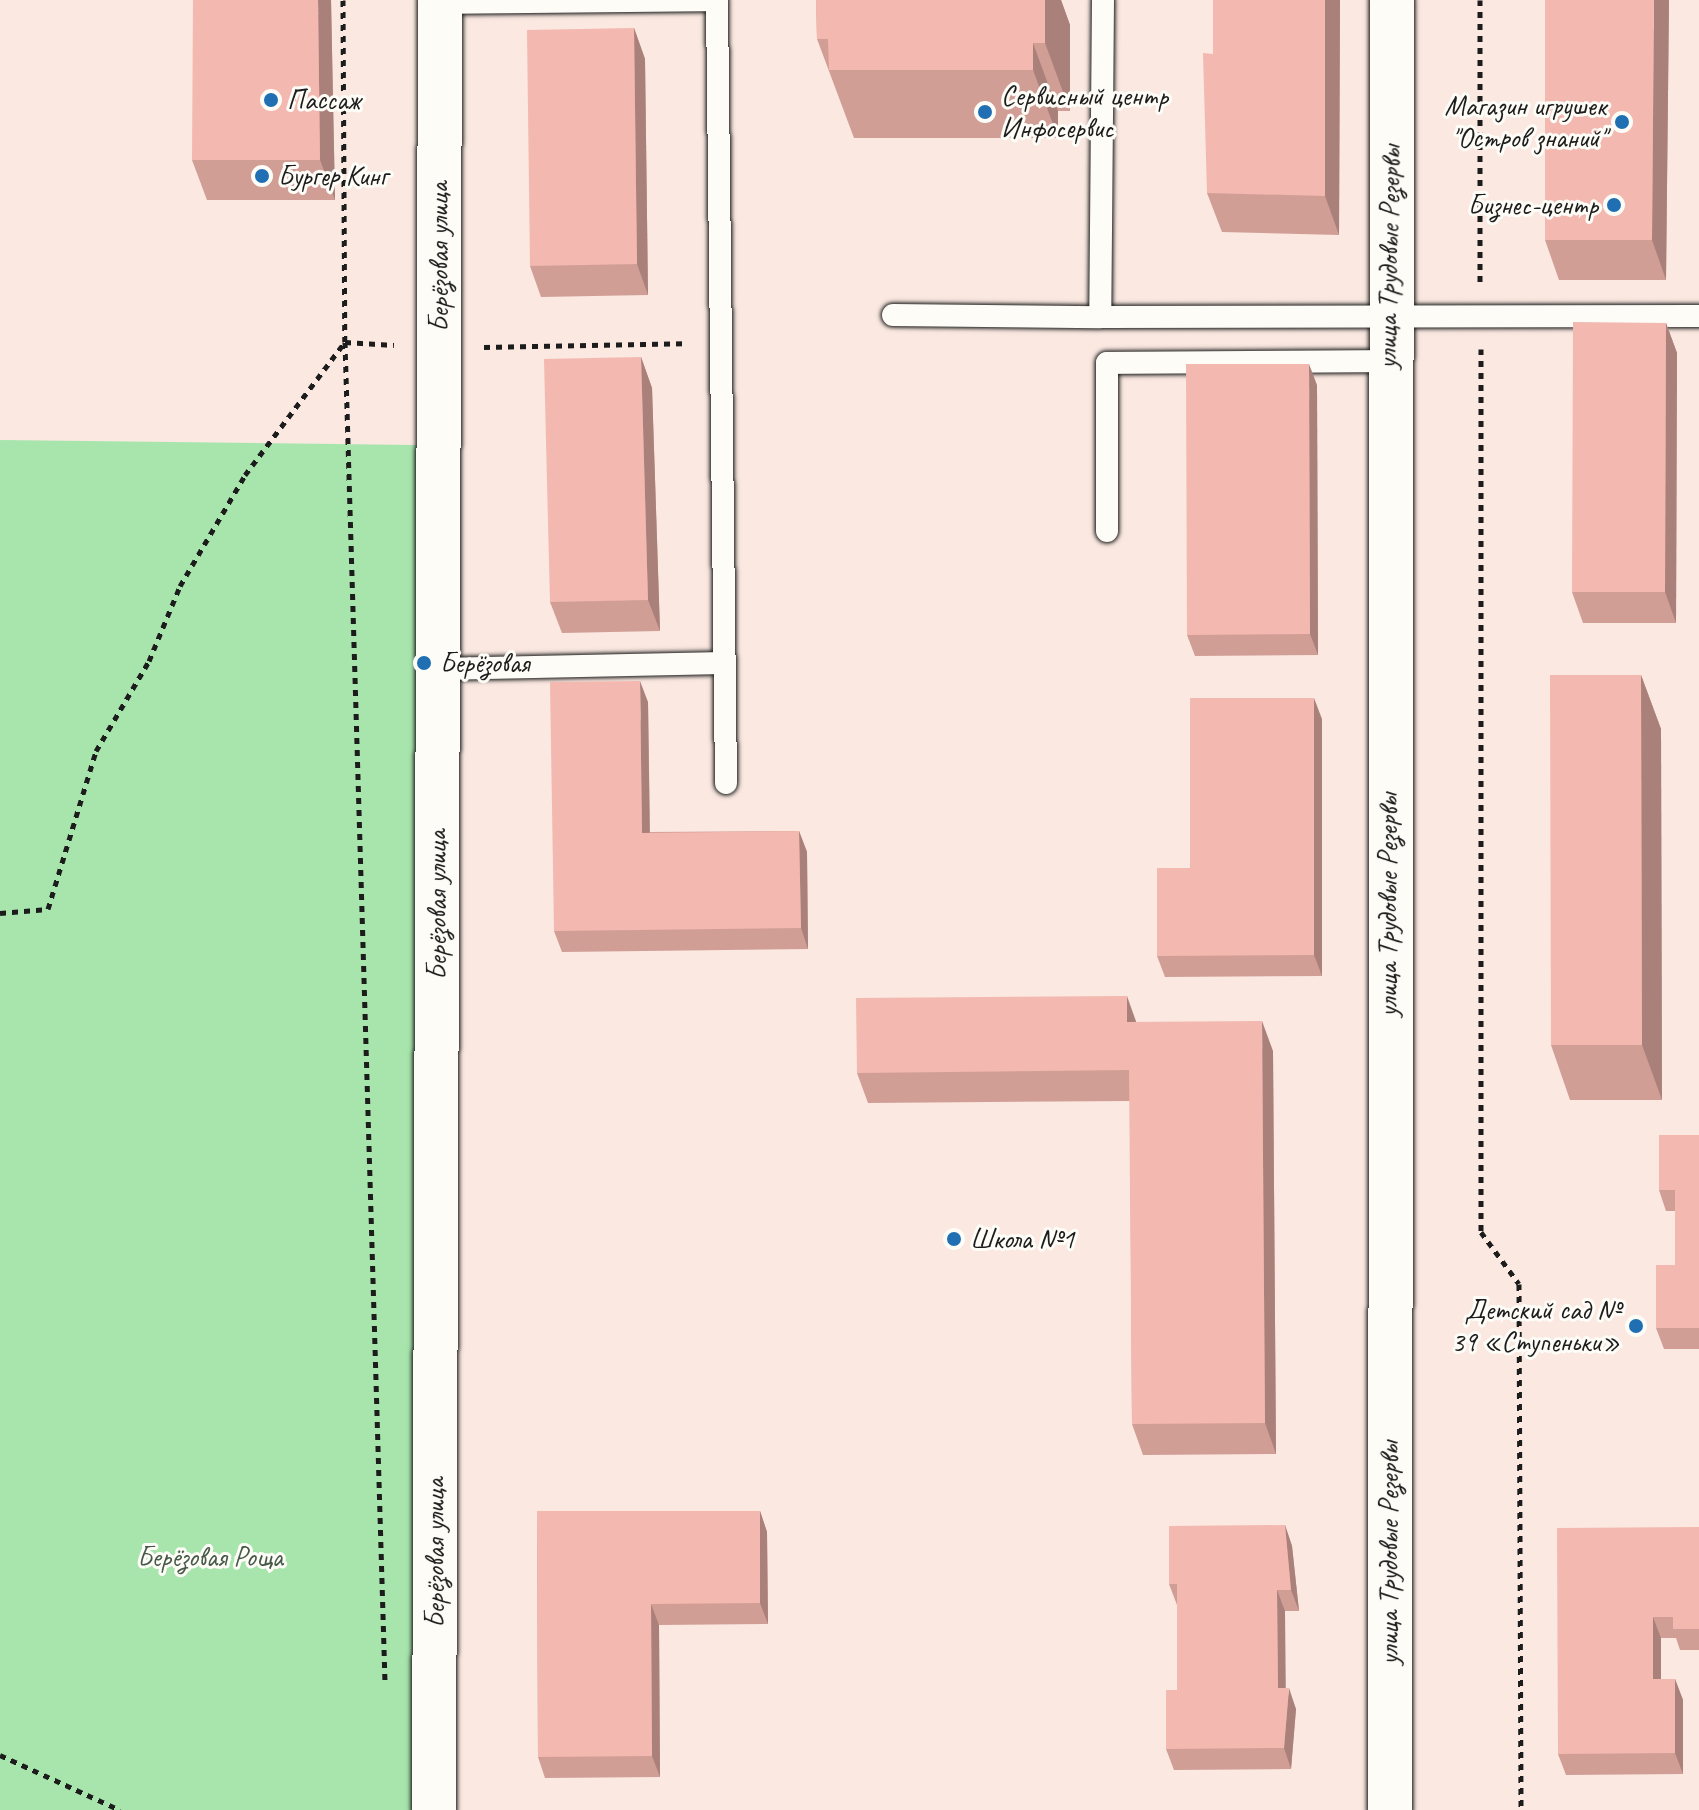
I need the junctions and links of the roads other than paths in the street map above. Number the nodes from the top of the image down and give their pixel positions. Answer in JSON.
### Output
{"nodes":[{"id":1,"x":1103,"y":0,"type":"edge"},
{"id":2,"x":1392,"y":0,"type":"edge"},
{"id":3,"x":717,"y":1,"type":"edge"},
{"id":4,"x":440,"y":2,"type":"edge"},
{"id":5,"x":893,"y":315,"type":"dead end"},
{"id":6,"x":1388,"y":315,"type":"junction"},
{"id":7,"x":1699,"y":316,"type":"edge"},
{"id":8,"x":1100,"y":317,"type":"junction"},
{"id":9,"x":1388,"y":361,"type":"junction"},
{"id":10,"x":1107,"y":531,"type":"dead end"},
{"id":11,"x":725,"y":663,"type":"junction"},
{"id":12,"x":438,"y":669,"type":"junction"},
{"id":13,"x":726,"y":783,"type":"dead end"},
{"id":14,"x":434,"y":1810,"type":"edge"},
{"id":15,"x":1390,"y":1810,"type":"edge"}],
"edges":[{"from":1,"to":8,"type":"lane"},
{"from":2,"to":6,"type":"street","name":"улица Трудовые Резервы"},
{"from":3,"to":4,"type":"lane"},
{"from":3,"to":11,"type":"lane"},
{"from":4,"to":12,"type":"street","name":"Берёзовая улица"},
{"from":5,"to":8,"type":"lane"},
{"from":6,"to":7,"type":"lane"},
{"from":6,"to":8,"type":"lane"},
{"from":6,"to":9,"type":"street","name":"улица Трудовые Резервы"},
{"from":9,"to":10,"type":"lane"},
{"from":9,"to":15,"type":"street","name":"улица Трудовые Резервы"},
{"from":11,"to":12,"type":"lane"},
{"from":11,"to":13,"type":"lane"},
{"from":12,"to":14,"type":"street","name":"Берёзовая улица"}]}
